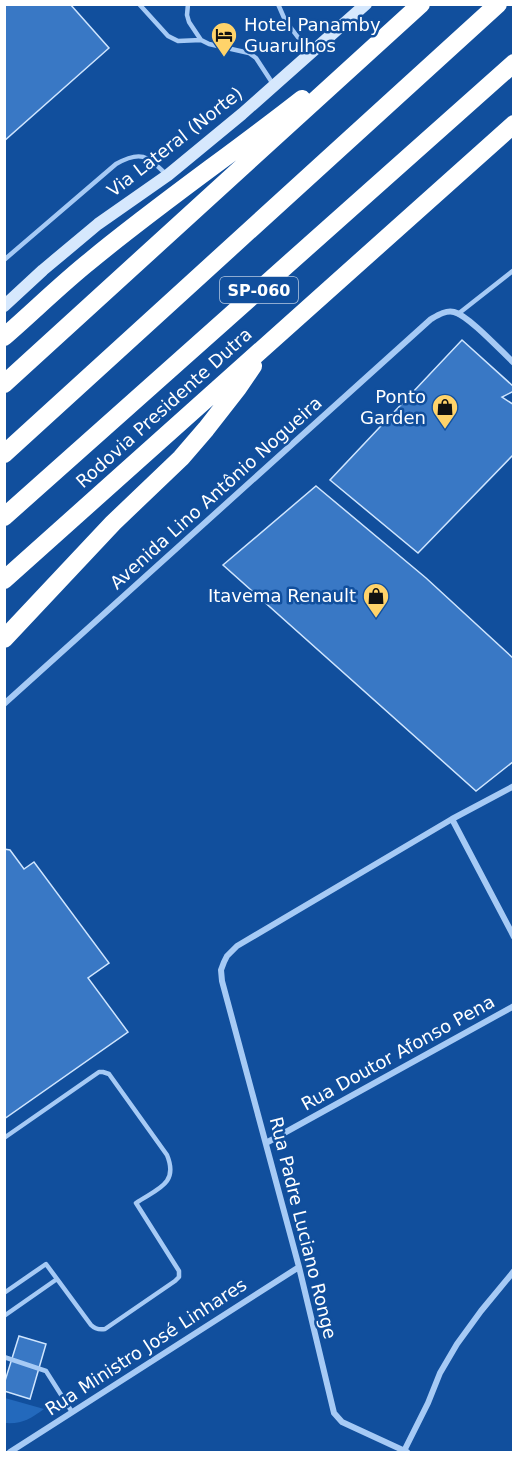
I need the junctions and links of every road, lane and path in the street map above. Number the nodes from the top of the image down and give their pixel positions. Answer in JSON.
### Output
{"nodes":[{"id":1,"x":139,"y":4,"type":"edge"},
{"id":2,"x":188,"y":4,"type":"edge"},
{"id":3,"x":278,"y":4,"type":"edge"},
{"id":4,"x":366,"y":4,"type":"edge"},
{"id":5,"x":421,"y":4,"type":"edge"},
{"id":6,"x":498,"y":4,"type":"edge"},
{"id":7,"x":201,"y":40,"type":"junction"},
{"id":8,"x":311,"y":54,"type":"junction"},
{"id":9,"x":513,"y":63,"type":"edge"},
{"id":10,"x":275,"y":86,"type":"junction"},
{"id":11,"x":513,"y":124,"type":"edge"},
{"id":12,"x":168,"y":175,"type":"junction"},
{"id":13,"x":4,"y":260,"type":"edge"},
{"id":14,"x":513,"y":270,"type":"edge"},
{"id":15,"x":508,"y":275,"type":"junction"},
{"id":16,"x":513,"y":282,"type":"edge"},
{"id":17,"x":4,"y":306,"type":"edge"},
{"id":18,"x":455,"y":313,"type":"junction"},
{"id":19,"x":4,"y":337,"type":"edge"},
{"id":20,"x":268,"y":342,"type":"junction"},
{"id":21,"x":513,"y":363,"type":"edge"},
{"id":22,"x":4,"y":384,"type":"edge"},
{"id":23,"x":4,"y":454,"type":"edge"},
{"id":24,"x":4,"y":517,"type":"edge"},
{"id":25,"x":4,"y":580,"type":"edge"},
{"id":26,"x":4,"y":639,"type":"edge"},
{"id":27,"x":4,"y":704,"type":"edge"},
{"id":28,"x":513,"y":786,"type":"edge"},
{"id":29,"x":452,"y":819,"type":"junction"},
{"id":30,"x":513,"y":937,"type":"edge"},
{"id":31,"x":513,"y":1006,"type":"edge"},
{"id":32,"x":4,"y":1138,"type":"edge"},
{"id":33,"x":266,"y":1143,"type":"junction"},
{"id":34,"x":299,"y":1267,"type":"junction"},
{"id":35,"x":513,"y":1271,"type":"edge"},
{"id":36,"x":57,"y":1279,"type":"junction"},
{"id":37,"x":4,"y":1293,"type":"edge"},
{"id":38,"x":4,"y":1316,"type":"edge"},
{"id":39,"x":4,"y":1357,"type":"edge"},
{"id":40,"x":72,"y":1412,"type":"junction"},
{"id":41,"x":10,"y":1452,"type":"edge"},
{"id":42,"x":405,"y":1452,"type":"edge"}],
"edges":[{"from":1,"to":7,"type":"lane"},
{"from":2,"to":7,"type":"lane"},
{"from":3,"to":8,"type":"lane"},
{"from":4,"to":8,"type":"main road","name":"Via Lateral (Norte)"},
{"from":5,"to":19,"type":"highway"},
{"from":5,"to":22,"type":"highway"},
{"from":6,"to":23,"type":"highway","number":"SP-060"},
{"from":7,"to":10,"type":"lane"},
{"from":8,"to":10,"type":"main road","name":"Via Lateral (Norte)"},
{"from":9,"to":24,"type":"highway","name":"Rodovia Presidente Dutra","number":"SP-060"},
{"from":10,"to":12,"type":"main road","name":"Via Lateral (Norte)"},
{"from":11,"to":20,"type":"highway","name":"Rodovia Presidente Dutra","number":"SP-060"},
{"from":12,"to":13,"type":"lane"},
{"from":12,"to":17,"type":"main road","name":"Via Lateral (Norte)"},
{"from":14,"to":15,"type":"lane"},
{"from":15,"to":16,"type":"lane"},
{"from":15,"to":18,"type":"lane"},
{"from":18,"to":21,"type":"street"},
{"from":18,"to":27,"type":"street","name":"Avenida Lino Antônio Nogueira"},
{"from":20,"to":25,"type":"highway","name":"Rodovia Presidente Dutra","number":"SP-060"},
{"from":20,"to":26,"type":"highway"},
{"from":28,"to":29,"type":"street"},
{"from":29,"to":30,"type":"street"},
{"from":29,"to":33,"type":"street","name":"Rua Padre Luciano Ronge"},
{"from":31,"to":33,"type":"street","name":"Rua Doutor Afonso Pena"},
{"from":32,"to":36,"type":"lane"},
{"from":33,"to":34,"type":"street","name":"Rua Padre Luciano Ronge"},
{"from":34,"to":40,"type":"street","name":"Rua Ministro José Linhares"},
{"from":34,"to":42,"type":"street","name":"Rua Padre Luciano Ronge"},
{"from":35,"to":42,"type":"street"},
{"from":36,"to":37,"type":"lane"},
{"from":36,"to":38,"type":"lane"},
{"from":39,"to":40,"type":"lane"},
{"from":40,"to":41,"type":"street","name":"Rua Ministro José Linhares"}]}
